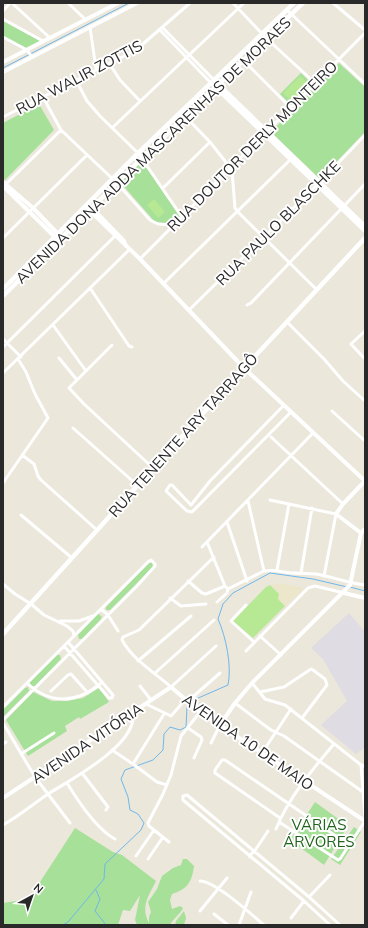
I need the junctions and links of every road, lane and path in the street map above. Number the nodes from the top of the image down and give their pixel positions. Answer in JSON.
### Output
{"nodes":[{"id":1,"x":11,"y":3,"type":"edge"},
{"id":2,"x":68,"y":3,"type":"edge"},
{"id":3,"x":118,"y":3,"type":"edge"},
{"id":4,"x":190,"y":3,"type":"edge"},
{"id":5,"x":233,"y":3,"type":"edge"},
{"id":6,"x":244,"y":3,"type":"edge"},
{"id":7,"x":294,"y":3,"type":"edge"},
{"id":8,"x":303,"y":3,"type":"edge"},
{"id":9,"x":333,"y":3,"type":"edge"},
{"id":10,"x":133,"y":4,"type":"edge"},
{"id":11,"x":238,"y":9,"type":"junction"},
{"id":12,"x":287,"y":10,"type":"junction"},
{"id":13,"x":3,"y":11,"type":"edge"},
{"id":14,"x":291,"y":14,"type":"junction"},
{"id":15,"x":3,"y":19,"type":"edge"},
{"id":16,"x":86,"y":20,"type":"junction"},
{"id":17,"x":90,"y":27,"type":"junction"},
{"id":18,"x":161,"y":29,"type":"junction"},
{"id":19,"x":365,"y":30,"type":"edge"},
{"id":20,"x":365,"y":33,"type":"edge"},
{"id":21,"x":262,"y":34,"type":"junction"},
{"id":22,"x":3,"y":37,"type":"edge"},
{"id":23,"x":50,"y":38,"type":"junction"},
{"id":24,"x":266,"y":38,"type":"junction"},
{"id":25,"x":43,"y":41,"type":"junction"},
{"id":26,"x":29,"y":53,"type":"junction"},
{"id":27,"x":239,"y":56,"type":"junction"},
{"id":28,"x":187,"y":57,"type":"junction"},
{"id":29,"x":243,"y":60,"type":"junction"},
{"id":30,"x":339,"y":60,"type":"junction"},
{"id":31,"x":3,"y":62,"type":"edge"},
{"id":32,"x":109,"y":63,"type":"junction"},
{"id":33,"x":96,"y":69,"type":"junction"},
{"id":34,"x":3,"y":72,"type":"edge"},
{"id":35,"x":76,"y":80,"type":"junction"},
{"id":36,"x":213,"y":81,"type":"junction"},
{"id":37,"x":315,"y":84,"type":"junction"},
{"id":38,"x":365,"y":84,"type":"edge"},
{"id":39,"x":217,"y":86,"type":"junction"},
{"id":40,"x":43,"y":97,"type":"junction"},
{"id":41,"x":140,"y":101,"type":"junction"},
{"id":42,"x":291,"y":108,"type":"junction"},
{"id":43,"x":181,"y":112,"type":"junction"},
{"id":44,"x":185,"y":116,"type":"junction"},
{"id":45,"x":3,"y":117,"type":"edge"},
{"id":46,"x":112,"y":128,"type":"junction"},
{"id":47,"x":61,"y":130,"type":"junction"},
{"id":48,"x":266,"y":133,"type":"junction"},
{"id":49,"x":365,"y":135,"type":"edge"},
{"id":50,"x":210,"y":142,"type":"junction"},
{"id":51,"x":138,"y":153,"type":"junction"},
{"id":52,"x":87,"y":155,"type":"junction"},
{"id":53,"x":142,"y":158,"type":"junction"},
{"id":54,"x":292,"y":159,"type":"junction"},
{"id":55,"x":231,"y":168,"type":"junction"},
{"id":56,"x":113,"y":179,"type":"junction"},
{"id":57,"x":117,"y":183,"type":"junction"},
{"id":58,"x":318,"y":184,"type":"junction"},
{"id":59,"x":365,"y":184,"type":"edge"},
{"id":60,"x":4,"y":185,"type":"edge"},
{"id":61,"x":163,"y":188,"type":"junction"},
{"id":62,"x":86,"y":205,"type":"junction"},
{"id":63,"x":343,"y":207,"type":"junction"},
{"id":64,"x":90,"y":209,"type":"junction"},
{"id":65,"x":32,"y":210,"type":"junction"},
{"id":66,"x":238,"y":212,"type":"junction"},
{"id":67,"x":182,"y":217,"type":"junction"},
{"id":68,"x":174,"y":225,"type":"junction"},
{"id":69,"x":365,"y":226,"type":"edge"},
{"id":70,"x":365,"y":231,"type":"edge"},
{"id":71,"x":56,"y":235,"type":"junction"},
{"id":72,"x":116,"y":235,"type":"junction"},
{"id":73,"x":264,"y":237,"type":"junction"},
{"id":74,"x":3,"y":238,"type":"edge"},
{"id":75,"x":365,"y":238,"type":"edge"},
{"id":76,"x":60,"y":239,"type":"junction"},
{"id":77,"x":128,"y":248,"type":"junction"},
{"id":78,"x":140,"y":259,"type":"junction"},
{"id":79,"x":290,"y":262,"type":"junction"},
{"id":80,"x":163,"y":284,"type":"junction"},
{"id":81,"x":3,"y":288,"type":"edge"},
{"id":82,"x":90,"y":288,"type":"junction"},
{"id":83,"x":317,"y":290,"type":"junction"},
{"id":84,"x":3,"y":296,"type":"edge"},
{"id":85,"x":247,"y":304,"type":"dead end"},
{"id":86,"x":189,"y":310,"type":"junction"},
{"id":87,"x":287,"y":322,"type":"junction"},
{"id":88,"x":53,"y":325,"type":"junction"},
{"id":89,"x":365,"y":331,"type":"edge"},
{"id":90,"x":3,"y":339,"type":"edge"},
{"id":91,"x":7,"y":343,"type":"junction"},
{"id":92,"x":112,"y":345,"type":"dead end"},
{"id":93,"x":3,"y":347,"type":"edge"},
{"id":94,"x":132,"y":347,"type":"dead end"},
{"id":95,"x":19,"y":358,"type":"junction"},
{"id":96,"x":59,"y":358,"type":"dead end"},
{"id":97,"x":364,"y":358,"type":"edge"},
{"id":98,"x":244,"y":368,"type":"junction"},
{"id":99,"x":86,"y":371,"type":"junction"},
{"id":100,"x":3,"y":373,"type":"edge"},
{"id":101,"x":77,"y":380,"type":"junction"},
{"id":102,"x":365,"y":402,"type":"edge"},
{"id":103,"x":284,"y":405,"type":"junction"},
{"id":104,"x":332,"y":411,"type":"dead end"},
{"id":105,"x":291,"y":412,"type":"junction"},
{"id":106,"x":73,"y":428,"type":"dead end"},
{"id":107,"x":313,"y":433,"type":"junction"},
{"id":108,"x":271,"y":437,"type":"dead end"},
{"id":109,"x":365,"y":441,"type":"edge"},
{"id":110,"x":22,"y":455,"type":"junction"},
{"id":111,"x":292,"y":456,"type":"junction"},
{"id":112,"x":153,"y":468,"type":"junction"},
{"id":113,"x":365,"y":481,"type":"edge"},
{"id":114,"x":3,"y":483,"type":"edge"},
{"id":115,"x":137,"y":485,"type":"junction"},
{"id":116,"x":270,"y":500,"type":"dead end"},
{"id":117,"x":248,"y":501,"type":"junction"},
{"id":118,"x":288,"y":504,"type":"junction"},
{"id":119,"x":343,"y":504,"type":"junction"},
{"id":120,"x":312,"y":508,"type":"junction"},
{"id":121,"x":336,"y":514,"type":"junction"},
{"id":122,"x":21,"y":515,"type":"dead end"},
{"id":123,"x":227,"y":522,"type":"junction"},
{"id":124,"x":365,"y":528,"type":"edge"},
{"id":125,"x":97,"y":530,"type":"junction"},
{"id":126,"x":361,"y":533,"type":"junction"},
{"id":127,"x":365,"y":537,"type":"edge"},
{"id":128,"x":207,"y":542,"type":"junction"},
{"id":129,"x":202,"y":547,"type":"dead end"},
{"id":130,"x":214,"y":557,"type":"junction"},
{"id":131,"x":72,"y":558,"type":"junction"},
{"id":132,"x":277,"y":570,"type":"junction"},
{"id":133,"x":264,"y":571,"type":"junction"},
{"id":134,"x":301,"y":573,"type":"junction"},
{"id":135,"x":324,"y":576,"type":"junction"},
{"id":136,"x":188,"y":580,"type":"junction"},
{"id":137,"x":247,"y":581,"type":"junction"},
{"id":138,"x":3,"y":584,"type":"edge"},
{"id":139,"x":365,"y":584,"type":"edge"},
{"id":140,"x":225,"y":586,"type":"junction"},
{"id":141,"x":350,"y":586,"type":"junction"},
{"id":142,"x":228,"y":589,"type":"junction"},
{"id":143,"x":344,"y":593,"type":"junction"},
{"id":144,"x":170,"y":598,"type":"junction"},
{"id":145,"x":365,"y":598,"type":"edge"},
{"id":146,"x":217,"y":602,"type":"dead end"},
{"id":147,"x":31,"y":604,"type":"junction"},
{"id":148,"x":206,"y":604,"type":"dead end"},
{"id":149,"x":246,"y":605,"type":"dead end"},
{"id":150,"x":102,"y":609,"type":"junction"},
{"id":151,"x":97,"y":613,"type":"junction"},
{"id":152,"x":108,"y":615,"type":"junction"},
{"id":153,"x":191,"y":616,"type":"dead end"},
{"id":154,"x":58,"y":620,"type":"junction"},
{"id":155,"x":214,"y":620,"type":"dead end"},
{"id":156,"x":118,"y":631,"type":"dead end"},
{"id":157,"x":3,"y":634,"type":"edge"},
{"id":158,"x":74,"y":636,"type":"junction"},
{"id":159,"x":260,"y":636,"type":"junction"},
{"id":160,"x":68,"y":642,"type":"junction"},
{"id":161,"x":254,"y":642,"type":"junction"},
{"id":162,"x":64,"y":646,"type":"junction"},
{"id":163,"x":216,"y":646,"type":"dead end"},
{"id":164,"x":74,"y":649,"type":"junction"},
{"id":165,"x":246,"y":651,"type":"dead end"},
{"id":166,"x":70,"y":652,"type":"junction"},
{"id":167,"x":281,"y":655,"type":"junction"},
{"id":168,"x":138,"y":661,"type":"junction"},
{"id":169,"x":155,"y":673,"type":"junction"},
{"id":170,"x":220,"y":673,"type":"dead end"},
{"id":171,"x":103,"y":682,"type":"junction"},
{"id":172,"x":27,"y":683,"type":"junction"},
{"id":173,"x":252,"y":683,"type":"junction"},
{"id":174,"x":99,"y":686,"type":"junction"},
{"id":175,"x":140,"y":686,"type":"dead end"},
{"id":176,"x":171,"y":687,"type":"junction"},
{"id":177,"x":33,"y":689,"type":"junction"},
{"id":178,"x":52,"y":691,"type":"dead end"},
{"id":179,"x":260,"y":692,"type":"junction"},
{"id":180,"x":88,"y":693,"type":"junction"},
{"id":181,"x":151,"y":700,"type":"junction"},
{"id":182,"x":188,"y":703,"type":"junction"},
{"id":183,"x":235,"y":703,"type":"junction"},
{"id":184,"x":146,"y":704,"type":"junction"},
{"id":185,"x":3,"y":707,"type":"edge"},
{"id":186,"x":291,"y":709,"type":"junction"},
{"id":187,"x":200,"y":712,"type":"junction"},
{"id":188,"x":164,"y":714,"type":"junction"},
{"id":189,"x":130,"y":715,"type":"junction"},
{"id":190,"x":302,"y":718,"type":"junction"},
{"id":191,"x":3,"y":721,"type":"edge"},
{"id":192,"x":220,"y":725,"type":"junction"},
{"id":193,"x":188,"y":728,"type":"junction"},
{"id":194,"x":276,"y":732,"type":"junction"},
{"id":195,"x":54,"y":733,"type":"dead end"},
{"id":196,"x":211,"y":744,"type":"dead end"},
{"id":197,"x":334,"y":744,"type":"junction"},
{"id":198,"x":112,"y":750,"type":"junction"},
{"id":199,"x":262,"y":753,"type":"junction"},
{"id":200,"x":21,"y":754,"type":"junction"},
{"id":201,"x":194,"y":758,"type":"dead end"},
{"id":202,"x":320,"y":761,"type":"junction"},
{"id":203,"x":133,"y":764,"type":"junction"},
{"id":204,"x":363,"y":766,"type":"edge"},
{"id":205,"x":82,"y":773,"type":"junction"},
{"id":206,"x":35,"y":777,"type":"junction"},
{"id":207,"x":304,"y":781,"type":"junction"},
{"id":208,"x":364,"y":781,"type":"edge"},
{"id":209,"x":67,"y":783,"type":"junction"},
{"id":210,"x":167,"y":785,"type":"junction"},
{"id":211,"x":363,"y":792,"type":"junction"},
{"id":212,"x":47,"y":794,"type":"junction"},
{"id":213,"x":3,"y":798,"type":"edge"},
{"id":214,"x":289,"y":803,"type":"junction"},
{"id":215,"x":106,"y":810,"type":"dead end"},
{"id":216,"x":365,"y":817,"type":"edge"},
{"id":217,"x":280,"y":818,"type":"junction"},
{"id":218,"x":365,"y":821,"type":"edge"},
{"id":219,"x":279,"y":822,"type":"junction"},
{"id":220,"x":70,"y":823,"type":"dead end"},
{"id":221,"x":3,"y":825,"type":"edge"},
{"id":222,"x":276,"y":829,"type":"dead end"},
{"id":223,"x":154,"y":830,"type":"junction"},
{"id":224,"x":268,"y":832,"type":"dead end"},
{"id":225,"x":163,"y":837,"type":"junction"},
{"id":226,"x":115,"y":839,"type":"dead end"},
{"id":227,"x":169,"y":842,"type":"dead end"},
{"id":228,"x":349,"y":845,"type":"junction"},
{"id":229,"x":255,"y":853,"type":"junction"},
{"id":230,"x":136,"y":856,"type":"dead end"},
{"id":231,"x":251,"y":858,"type":"junction"},
{"id":232,"x":148,"y":859,"type":"dead end"},
{"id":233,"x":330,"y":875,"type":"dead end"},
{"id":234,"x":227,"y":878,"type":"dead end"},
{"id":235,"x":200,"y":881,"type":"dead end"},
{"id":236,"x":218,"y":888,"type":"junction"},
{"id":237,"x":250,"y":892,"type":"dead end"},
{"id":238,"x":309,"y":897,"type":"junction"},
{"id":239,"x":304,"y":902,"type":"junction"},
{"id":240,"x":245,"y":910,"type":"junction"},
{"id":241,"x":200,"y":911,"type":"dead end"},
{"id":242,"x":214,"y":914,"type":"dead end"},
{"id":243,"x":291,"y":918,"type":"dead end"},
{"id":244,"x":228,"y":925,"type":"edge"},
{"id":245,"x":239,"y":925,"type":"edge"},
{"id":246,"x":264,"y":925,"type":"edge"},
{"id":247,"x":330,"y":925,"type":"edge"},
{"id":248,"x":340,"y":925,"type":"edge"}],
"edges":[{"from":1,"to":13,"type":"street"},
{"from":1,"to":23,"type":"street"},
{"from":2,"to":16,"type":"street"},
{"from":3,"to":16,"type":"street"},
{"from":4,"to":18,"type":"street","name":"RUA WALIR ZOTTIS"},
{"from":5,"to":11,"type":"street"},
{"from":6,"to":11,"type":"street"},
{"from":7,"to":12,"type":"main road","name":"AVENIDA DONA ADDA MASCARENHAS DE MORAES"},
{"from":8,"to":14,"type":"main road","name":"AVENIDA DONA ADDA MASCARENHAS DE MORAES"},
{"from":9,"to":19,"type":"street"},
{"from":10,"to":17,"type":"street"},
{"from":11,"to":21,"type":"street"},
{"from":11,"to":28,"type":"street"},
{"from":12,"to":14,"type":"street"},
{"from":12,"to":21,"type":"main road","name":"AVENIDA DONA ADDA MASCARENHAS DE MORAES"},
{"from":14,"to":24,"type":"main road","name":"AVENIDA DONA ADDA MASCARENHAS DE MORAES"},
{"from":14,"to":30,"type":"street"},
{"from":15,"to":25,"type":"street"},
{"from":16,"to":23,"type":"street"},
{"from":17,"to":26,"type":"street"},
{"from":17,"to":33,"type":"street"},
{"from":18,"to":28,"type":"street"},
{"from":18,"to":32,"type":"street","name":"RUA WALIR ZOTTIS"},
{"from":20,"to":30,"type":"street","name":"RUA DOUTOR DERLY MONTEIRO"},
{"from":21,"to":24,"type":"street"},
{"from":21,"to":27,"type":"main road","name":"AVENIDA DONA ADDA MASCARENHAS DE MORAES"},
{"from":22,"to":26,"type":"street"},
{"from":23,"to":25,"type":"street"},
{"from":24,"to":29,"type":"main road","name":"AVENIDA DONA ADDA MASCARENHAS DE MORAES"},
{"from":24,"to":37,"type":"street"},
{"from":25,"to":26,"type":"street"},
{"from":26,"to":31,"type":"street"},
{"from":26,"to":34,"type":"street"},
{"from":27,"to":29,"type":"street"},
{"from":27,"to":36,"type":"main road","name":"AVENIDA DONA ADDA MASCARENHAS DE MORAES"},
{"from":28,"to":36,"type":"street"},
{"from":28,"to":41,"type":"street"},
{"from":29,"to":39,"type":"main road","name":"AVENIDA DONA ADDA MASCARENHAS DE MORAES"},
{"from":29,"to":42,"type":"street"},
{"from":30,"to":37,"type":"street","name":"RUA DOUTOR DERLY MONTEIRO"},
{"from":30,"to":38,"type":"street"},
{"from":32,"to":33,"type":"street","name":"RUA WALIR ZOTTIS"},
{"from":32,"to":41,"type":"street"},
{"from":33,"to":35,"type":"street","name":"RUA WALIR ZOTTIS"},
{"from":35,"to":40,"type":"street","name":"RUA WALIR ZOTTIS"},
{"from":35,"to":46,"type":"street"},
{"from":36,"to":39,"type":"street"},
{"from":36,"to":43,"type":"main road","name":"AVENIDA DONA ADDA MASCARENHAS DE MORAES"},
{"from":37,"to":42,"type":"street","name":"RUA DOUTOR DERLY MONTEIRO"},
{"from":39,"to":44,"type":"main road","name":"AVENIDA DONA ADDA MASCARENHAS DE MORAES"},
{"from":39,"to":48,"type":"street"},
{"from":40,"to":45,"type":"street","name":"RUA WALIR ZOTTIS"},
{"from":40,"to":47,"type":"street"},
{"from":41,"to":46,"type":"street"},
{"from":42,"to":48,"type":"street","name":"RUA DOUTOR DERLY MONTEIRO"},
{"from":43,"to":44,"type":"street"},
{"from":43,"to":51,"type":"main road","name":"AVENIDA DONA ADDA MASCARENHAS DE MORAES"},
{"from":44,"to":50,"type":"street"},
{"from":44,"to":53,"type":"main road","name":"AVENIDA DONA ADDA MASCARENHAS DE MORAES"},
{"from":46,"to":51,"type":"street"},
{"from":47,"to":52,"type":"street"},
{"from":47,"to":60,"type":"street"},
{"from":48,"to":54,"type":"street"},
{"from":48,"to":55,"type":"street","name":"RUA DOUTOR DERLY MONTEIRO"},
{"from":49,"to":58,"type":"street","name":"RUA PAULO BLASCHKE"},
{"from":50,"to":55,"type":"street"},
{"from":50,"to":61,"type":"street"},
{"from":51,"to":53,"type":"street"},
{"from":51,"to":56,"type":"main road","name":"AVENIDA DONA ADDA MASCARENHAS DE MORAES"},
{"from":52,"to":56,"type":"street"},
{"from":52,"to":65,"type":"street"},
{"from":53,"to":57,"type":"main road","name":"AVENIDA DONA ADDA MASCARENHAS DE MORAES"},
{"from":53,"to":61,"type":"street"},
{"from":54,"to":58,"type":"street"},
{"from":54,"to":66,"type":"street"},
{"from":55,"to":66,"type":"street"},
{"from":55,"to":67,"type":"street","name":"RUA DOUTOR DERLY MONTEIRO"},
{"from":56,"to":57,"type":"street"},
{"from":56,"to":62,"type":"main road","name":"AVENIDA DONA ADDA MASCARENHAS DE MORAES"},
{"from":57,"to":64,"type":"main road","name":"AVENIDA DONA ADDA MASCARENHAS DE MORAES"},
{"from":57,"to":68,"type":"street"},
{"from":58,"to":63,"type":"street"},
{"from":58,"to":73,"type":"street","name":"RUA PAULO BLASCHKE"},
{"from":59,"to":63,"type":"street"},
{"from":60,"to":65,"type":"street"},
{"from":61,"to":67,"type":"street"},
{"from":62,"to":64,"type":"street"},
{"from":62,"to":71,"type":"main road","name":"AVENIDA DONA ADDA MASCARENHAS DE MORAES"},
{"from":63,"to":69,"type":"street"},
{"from":63,"to":70,"type":"street"},
{"from":63,"to":79,"type":"street"},
{"from":64,"to":72,"type":"street"},
{"from":64,"to":76,"type":"main road","name":"AVENIDA DONA ADDA MASCARENHAS DE MORAES"},
{"from":65,"to":71,"type":"street"},
{"from":65,"to":74,"type":"street"},
{"from":66,"to":73,"type":"street"},
{"from":66,"to":80,"type":"street"},
{"from":67,"to":68,"type":"street","name":"RUA DOUTOR DERLY MONTEIRO"},
{"from":68,"to":78,"type":"street","name":"RUA DOUTOR DERLY MONTEIRO"},
{"from":71,"to":76,"type":"street"},
{"from":71,"to":81,"type":"main road","name":"AVENIDA DONA ADDA MASCARENHAS DE MORAES"},
{"from":72,"to":77,"type":"street"},
{"from":72,"to":91,"type":"street"},
{"from":73,"to":79,"type":"street"},
{"from":73,"to":86,"type":"street","name":"RUA PAULO BLASCHKE"},
{"from":75,"to":83,"type":"main road","name":"RUA TENENTE ARY TARRAGÔ"},
{"from":76,"to":84,"type":"main road","name":"AVENIDA DONA ADDA MASCARENHAS DE MORAES"},
{"from":77,"to":78,"type":"street"},
{"from":77,"to":82,"type":"street"},
{"from":78,"to":80,"type":"street"},
{"from":79,"to":83,"type":"street"},
{"from":79,"to":85,"type":"street"},
{"from":80,"to":86,"type":"street"},
{"from":82,"to":88,"type":"street"},
{"from":82,"to":94,"type":"street"},
{"from":83,"to":87,"type":"main road","name":"RUA TENENTE ARY TARRAGÔ"},
{"from":86,"to":98,"type":"street"},
{"from":87,"to":98,"type":"main road","name":"RUA TENENTE ARY TARRAGÔ"},
{"from":87,"to":102,"type":"street"},
{"from":88,"to":95,"type":"street"},
{"from":88,"to":99,"type":"street"},
{"from":89,"to":97,"type":"street"},
{"from":90,"to":91,"type":"street"},
{"from":91,"to":93,"type":"street"},
{"from":91,"to":95,"type":"street"},
{"from":92,"to":99,"type":"street"},
{"from":95,"to":100,"type":"street"},
{"from":95,"to":110,"type":"street"},
{"from":96,"to":101,"type":"street"},
{"from":98,"to":103,"type":"street"},
{"from":98,"to":112,"type":"main road","name":"RUA TENENTE ARY TARRAGÔ"},
{"from":99,"to":101,"type":"street"},
{"from":101,"to":112,"type":"street"},
{"from":103,"to":105,"type":"street"},
{"from":103,"to":105,"type":"street"},
{"from":104,"to":109,"type":"street"},
{"from":105,"to":107,"type":"street"},
{"from":106,"to":115,"type":"street"},
{"from":107,"to":111,"type":"street"},
{"from":107,"to":113,"type":"street"},
{"from":108,"to":111,"type":"street"},
{"from":110,"to":114,"type":"street"},
{"from":110,"to":125,"type":"street"},
{"from":111,"to":117,"type":"street"},
{"from":111,"to":119,"type":"street"},
{"from":112,"to":115,"type":"main road","name":"RUA TENENTE ARY TARRAGÔ"},
{"from":113,"to":119,"type":"street"},
{"from":115,"to":125,"type":"main road","name":"RUA TENENTE ARY TARRAGÔ"},
{"from":116,"to":118,"type":"street"},
{"from":117,"to":123,"type":"street"},
{"from":117,"to":133,"type":"street"},
{"from":118,"to":120,"type":"street"},
{"from":118,"to":132,"type":"street"},
{"from":119,"to":121,"type":"street"},
{"from":120,"to":121,"type":"street"},
{"from":120,"to":134,"type":"street"},
{"from":121,"to":126,"type":"street"},
{"from":121,"to":135,"type":"street"},
{"from":122,"to":131,"type":"street"},
{"from":123,"to":128,"type":"street"},
{"from":123,"to":137,"type":"street"},
{"from":124,"to":126,"type":"street"},
{"from":125,"to":131,"type":"main road","name":"RUA TENENTE ARY TARRAGÔ"},
{"from":126,"to":127,"type":"street"},
{"from":126,"to":141,"type":"street"},
{"from":128,"to":129,"type":"street"},
{"from":128,"to":130,"type":"street"},
{"from":130,"to":136,"type":"street"},
{"from":130,"to":140,"type":"street"},
{"from":131,"to":147,"type":"main road","name":"RUA TENENTE ARY TARRAGÔ"},
{"from":132,"to":133,"type":"street"},
{"from":132,"to":134,"type":"street"},
{"from":133,"to":137,"type":"street"},
{"from":134,"to":135,"type":"street"},
{"from":135,"to":141,"type":"street"},
{"from":136,"to":140,"type":"street"},
{"from":136,"to":144,"type":"street"},
{"from":137,"to":142,"type":"street"},
{"from":138,"to":147,"type":"street"},
{"from":139,"to":141,"type":"street"},
{"from":140,"to":142,"type":"street"},
{"from":141,"to":143,"type":"street"},
{"from":142,"to":146,"type":"street"},
{"from":143,"to":145,"type":"street"},
{"from":143,"to":159,"type":"street"},
{"from":143,"to":167,"type":"street"},
{"from":144,"to":148,"type":"street"},
{"from":144,"to":168,"type":"street","name":"AVENIDA 10 DE MAIO"},
{"from":147,"to":154,"type":"street"},
{"from":147,"to":157,"type":"main road","name":"RUA TENENTE ARY TARRAGÔ"},
{"from":149,"to":161,"type":"street"},
{"from":150,"to":151,"type":"street"},
{"from":150,"to":152,"type":"street"},
{"from":150,"to":152,"type":"street"},
{"from":151,"to":154,"type":"street"},
{"from":151,"to":158,"type":"street"},
{"from":152,"to":156,"type":"street"},
{"from":152,"to":164,"type":"street"},
{"from":153,"to":168,"type":"street"},
{"from":154,"to":158,"type":"street"},
{"from":155,"to":169,"type":"street"},
{"from":158,"to":160,"type":"street"},
{"from":159,"to":161,"type":"street"},
{"from":159,"to":167,"type":"street"},
{"from":160,"to":162,"type":"street"},
{"from":160,"to":164,"type":"street"},
{"from":161,"to":165,"type":"street"},
{"from":162,"to":166,"type":"street"},
{"from":162,"to":172,"type":"street"},
{"from":163,"to":176,"type":"street"},
{"from":164,"to":166,"type":"street"},
{"from":164,"to":171,"type":"street"},
{"from":166,"to":174,"type":"street"},
{"from":166,"to":177,"type":"street"},
{"from":167,"to":173,"type":"street"},
{"from":168,"to":169,"type":"street","name":"AVENIDA 10 DE MAIO"},
{"from":169,"to":176,"type":"street","name":"AVENIDA 10 DE MAIO"},
{"from":170,"to":182,"type":"street"},
{"from":171,"to":174,"type":"street"},
{"from":171,"to":174,"type":"street"},
{"from":172,"to":177,"type":"street"},
{"from":172,"to":185,"type":"street"},
{"from":173,"to":179,"type":"street"},
{"from":173,"to":183,"type":"street"},
{"from":174,"to":180,"type":"street"},
{"from":175,"to":181,"type":"street"},
{"from":176,"to":181,"type":"street","name":"AVENIDA VITÓRIA"},
{"from":176,"to":182,"type":"street","name":"AVENIDA 10 DE MAIO"},
{"from":177,"to":180,"type":"street"},
{"from":177,"to":191,"type":"street"},
{"from":178,"to":180,"type":"street"},
{"from":179,"to":186,"type":"street"},
{"from":179,"to":190,"type":"street"},
{"from":181,"to":184,"type":"street","name":"AVENIDA VITÓRIA"},
{"from":182,"to":187,"type":"street","name":"AVENIDA 10 DE MAIO"},
{"from":182,"to":188,"type":"street"},
{"from":183,"to":192,"type":"street"},
{"from":183,"to":194,"type":"street"},
{"from":184,"to":188,"type":"street"},
{"from":184,"to":189,"type":"street","name":"AVENIDA VITÓRIA"},
{"from":186,"to":190,"type":"street"},
{"from":186,"to":194,"type":"street"},
{"from":187,"to":192,"type":"street","name":"AVENIDA 10 DE MAIO"},
{"from":187,"to":193,"type":"street"},
{"from":188,"to":203,"type":"street"},
{"from":189,"to":198,"type":"street"},
{"from":189,"to":206,"type":"street","name":"AVENIDA VITÓRIA"},
{"from":190,"to":197,"type":"street"},
{"from":191,"to":200,"type":"street"},
{"from":192,"to":196,"type":"street"},
{"from":192,"to":199,"type":"street","name":"AVENIDA 10 DE MAIO"},
{"from":193,"to":201,"type":"street"},
{"from":193,"to":210,"type":"street"},
{"from":194,"to":199,"type":"street"},
{"from":194,"to":202,"type":"street"},
{"from":195,"to":200,"type":"street"},
{"from":197,"to":202,"type":"street"},
{"from":197,"to":204,"type":"street"},
{"from":198,"to":203,"type":"street"},
{"from":198,"to":205,"type":"street"},
{"from":199,"to":207,"type":"street","name":"AVENIDA 10 DE MAIO"},
{"from":200,"to":206,"type":"street"},
{"from":202,"to":207,"type":"street"},
{"from":202,"to":211,"type":"street"},
{"from":203,"to":210,"type":"street"},
{"from":204,"to":208,"type":"street"},
{"from":205,"to":209,"type":"street"},
{"from":205,"to":215,"type":"street"},
{"from":206,"to":212,"type":"street"},
{"from":206,"to":213,"type":"street","name":"AVENIDA VITÓRIA"},
{"from":207,"to":214,"type":"street"},
{"from":207,"to":218,"type":"street","name":"AVENIDA 10 DE MAIO"},
{"from":208,"to":211,"type":"street"},
{"from":209,"to":212,"type":"street"},
{"from":209,"to":226,"type":"street"},
{"from":210,"to":223,"type":"street"},
{"from":211,"to":216,"type":"street"},
{"from":212,"to":220,"type":"street"},
{"from":212,"to":221,"type":"street"},
{"from":214,"to":217,"type":"street"},
{"from":214,"to":217,"type":"street"},
{"from":214,"to":228,"type":"street"},
{"from":217,"to":219,"type":"street"},
{"from":218,"to":228,"type":"street"},
{"from":219,"to":222,"type":"street"},
{"from":219,"to":228,"type":"street"},
{"from":223,"to":225,"type":"street"},
{"from":223,"to":230,"type":"street"},
{"from":224,"to":229,"type":"street"},
{"from":225,"to":227,"type":"street"},
{"from":225,"to":232,"type":"street"},
{"from":229,"to":231,"type":"street"},
{"from":229,"to":231,"type":"street"},
{"from":229,"to":238,"type":"street"},
{"from":231,"to":239,"type":"street"},
{"from":233,"to":238,"type":"street"},
{"from":234,"to":236,"type":"street"},
{"from":235,"to":236,"type":"street"},
{"from":236,"to":240,"type":"street"},
{"from":236,"to":241,"type":"street"},
{"from":237,"to":240,"type":"street"},
{"from":238,"to":239,"type":"street"},
{"from":238,"to":248,"type":"street"},
{"from":239,"to":243,"type":"street"},
{"from":239,"to":247,"type":"street"},
{"from":240,"to":245,"type":"street"},
{"from":240,"to":246,"type":"street"},
{"from":242,"to":244,"type":"street"}]}
